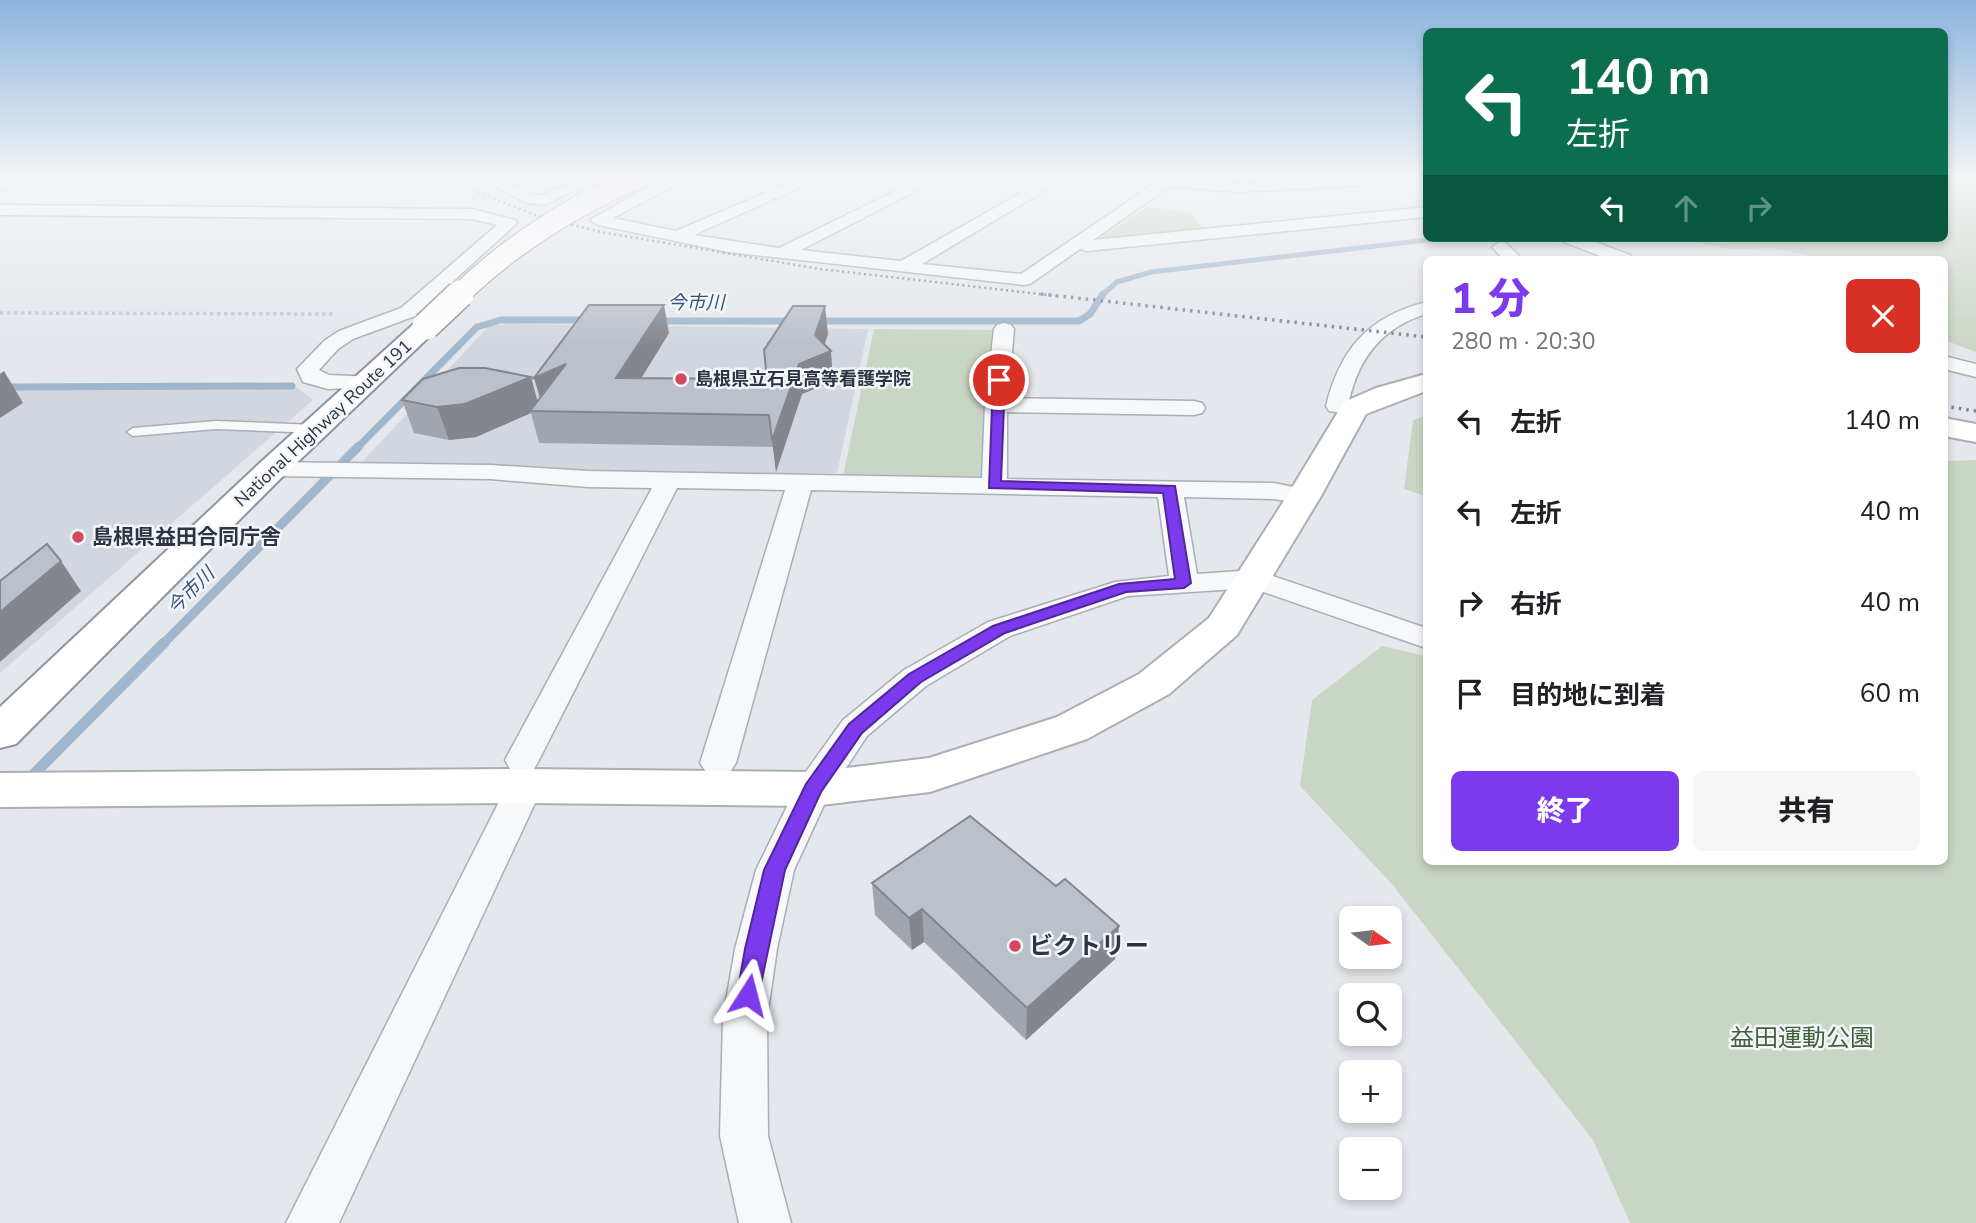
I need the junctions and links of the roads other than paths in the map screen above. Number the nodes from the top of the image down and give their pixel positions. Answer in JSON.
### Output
{"nodes":[{"id":1,"x":498,"y":233,"type":"edge"},
{"id":2,"x":533,"y":233,"type":"edge"},
{"id":3,"x":658,"y":233,"type":"edge"},
{"id":4,"x":685,"y":233,"type":"edge"},
{"id":5,"x":822,"y":233,"type":"edge"},
{"id":6,"x":963,"y":233,"type":"edge"},
{"id":7,"x":1094,"y":233,"type":"edge"},
{"id":8,"x":1172,"y":233,"type":"edge"},
{"id":9,"x":676,"y":237,"type":"junction"},
{"id":10,"x":1580,"y":242,"type":"edge"},
{"id":11,"x":1078,"y":244,"type":"junction"},
{"id":12,"x":781,"y":253,"type":"junction"},
{"id":13,"x":1616,"y":256,"type":"edge"},
{"id":14,"x":904,"y":267,"type":"junction"},
{"id":15,"x":1423,"y":308,"type":"edge"},
{"id":16,"x":413,"y":321,"type":"junction"},
{"id":17,"x":1004,"y":329,"type":"dead end"},
{"id":18,"x":1948,"y":363,"type":"edge"},
{"id":19,"x":1976,"y":371,"type":"edge"},
{"id":20,"x":366,"y":383,"type":"junction"},
{"id":21,"x":1423,"y":383,"type":"edge"},
{"id":22,"x":996,"y":405,"type":"junction"},
{"id":23,"x":1194,"y":408,"type":"dead end"},
{"id":24,"x":1354,"y":408,"type":"junction"},
{"id":25,"x":1948,"y":427,"type":"edge"},
{"id":26,"x":316,"y":429,"type":"junction"},
{"id":27,"x":133,"y":432,"type":"dead end"},
{"id":28,"x":1976,"y":433,"type":"edge"},
{"id":29,"x":272,"y":469,"type":"junction"},
{"id":30,"x":668,"y":481,"type":"junction"},
{"id":31,"x":800,"y":483,"type":"junction"},
{"id":32,"x":994,"y":485,"type":"junction"},
{"id":33,"x":1170,"y":489,"type":"junction"},
{"id":34,"x":1304,"y":496,"type":"junction"},
{"id":35,"x":1254,"y":579,"type":"junction"},
{"id":36,"x":1184,"y":583,"type":"junction"},
{"id":37,"x":1423,"y":637,"type":"edge"},
{"id":38,"x":0,"y":733,"type":"edge"},
{"id":39,"x":718,"y":763,"type":"dead end"},
{"id":40,"x":524,"y":773,"type":"junction"},
{"id":41,"x":813,"y":789,"type":"junction"},
{"id":42,"x":0,"y":790,"type":"edge"},
{"id":43,"x":312,"y":1223,"type":"edge"},
{"id":44,"x":765,"y":1223,"type":"edge"}],
"edges":[{"from":1,"to":16,"type":"street"},
{"from":2,"to":16,"type":"main road","name":"National Highway Route 191","bridge":true},
{"from":3,"to":9,"type":"street"},
{"from":4,"to":9,"type":"street"},
{"from":5,"to":12,"type":"street"},
{"from":6,"to":14,"type":"street"},
{"from":7,"to":11,"type":"street"},
{"from":8,"to":11,"type":"street"},
{"from":9,"to":12,"type":"street"},
{"from":10,"to":13,"type":"street"},
{"from":11,"to":14,"type":"street"},
{"from":12,"to":14,"type":"street"},
{"from":15,"to":24,"type":"street"},
{"from":16,"to":20,"type":"main road","name":"National Highway Route 191"},
{"from":16,"to":20,"type":"street"},
{"from":17,"to":22,"type":"street"},
{"from":18,"to":19,"type":"street"},
{"from":20,"to":26,"type":"main road","name":"National Highway Route 191"},
{"from":21,"to":24,"type":"main road"},
{"from":22,"to":23,"type":"street"},
{"from":22,"to":32,"type":"street"},
{"from":24,"to":34,"type":"main road"},
{"from":25,"to":28,"type":"main road"},
{"from":26,"to":27,"type":"lane"},
{"from":26,"to":29,"type":"main road","name":"National Highway Route 191"},
{"from":29,"to":30,"type":"street"},
{"from":29,"to":38,"type":"main road","name":"National Highway Route 191"},
{"from":30,"to":31,"type":"street"},
{"from":30,"to":40,"type":"street"},
{"from":31,"to":32,"type":"street"},
{"from":31,"to":39,"type":"street"},
{"from":32,"to":33,"type":"street"},
{"from":33,"to":34,"type":"street"},
{"from":33,"to":36,"type":"street"},
{"from":34,"to":35,"type":"main road"},
{"from":35,"to":36,"type":"street"},
{"from":35,"to":37,"type":"street"},
{"from":35,"to":41,"type":"main road"},
{"from":36,"to":41,"type":"street"},
{"from":40,"to":41,"type":"main road"},
{"from":40,"to":42,"type":"main road"},
{"from":40,"to":43,"type":"street"},
{"from":41,"to":44,"type":"street"}]}
